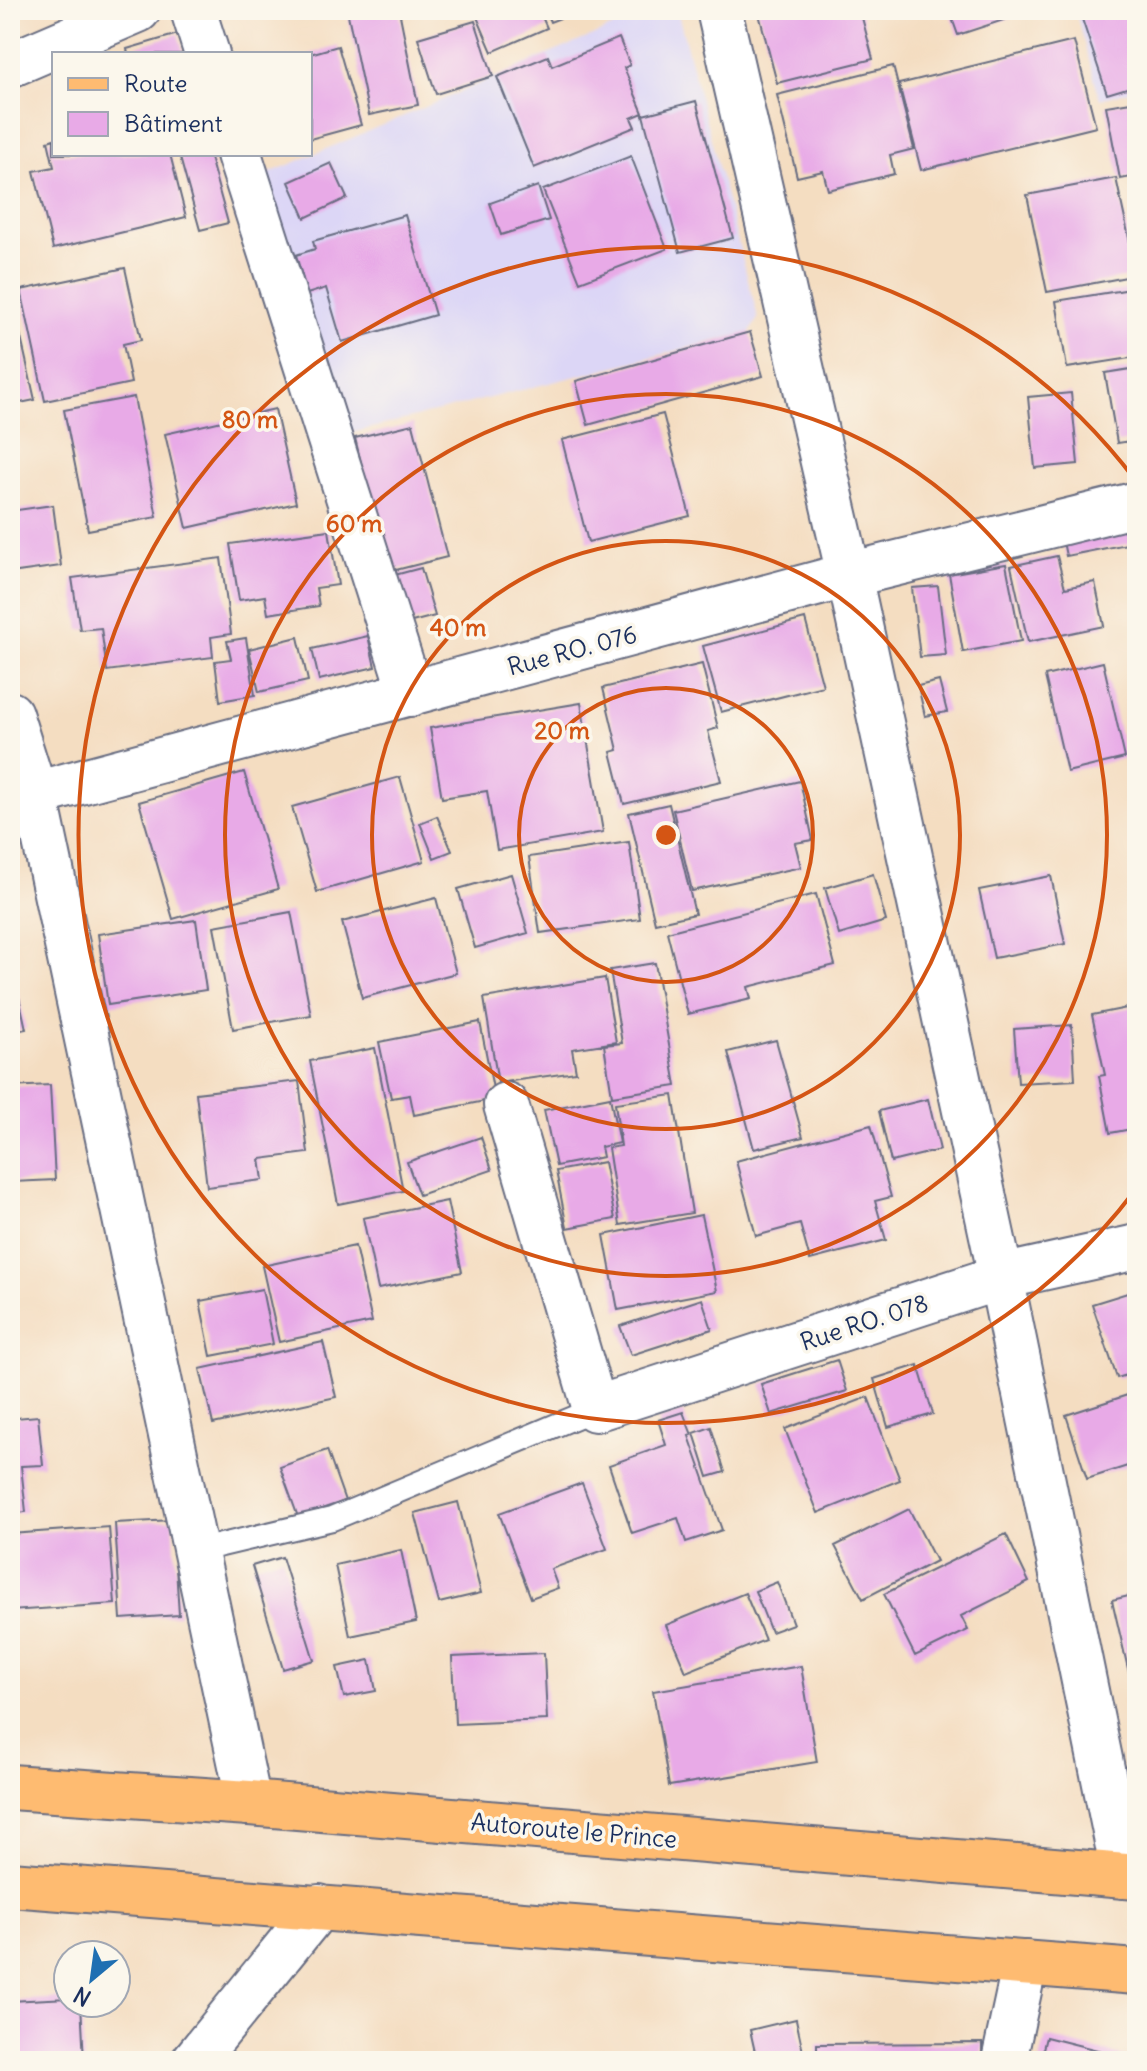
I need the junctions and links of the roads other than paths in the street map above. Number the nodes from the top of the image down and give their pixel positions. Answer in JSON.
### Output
{"nodes":[{"id":1,"x":138,"y":10,"type":"edge"},
{"id":2,"x":193,"y":10,"type":"edge"},
{"id":3,"x":719,"y":10,"type":"edge"},
{"id":4,"x":206,"y":52,"type":"edge"},
{"id":5,"x":10,"y":65,"type":"edge"},
{"id":6,"x":240,"y":156,"type":"edge"},
{"id":7,"x":1137,"y":504,"type":"edge"},
{"id":8,"x":849,"y":575,"type":"junction"},
{"id":9,"x":411,"y":694,"type":"junction"},
{"id":10,"x":10,"y":714,"type":"edge"},
{"id":11,"x":23,"y":800,"type":"edge"},
{"id":12,"x":506,"y":1105,"type":"dead end"},
{"id":13,"x":1137,"y":1247,"type":"edge"},
{"id":14,"x":1001,"y":1277,"type":"junction"},
{"id":15,"x":595,"y":1409,"type":"junction"},
{"id":16,"x":196,"y":1551,"type":"junction"},
{"id":17,"x":10,"y":1787,"type":"edge"},
{"id":18,"x":249,"y":1803,"type":"junction"},
{"id":19,"x":1131,"y":1876,"type":"edge"},
{"id":20,"x":10,"y":1884,"type":"edge"},
{"id":21,"x":319,"y":1907,"type":"junction"},
{"id":22,"x":1025,"y":1963,"type":"junction"},
{"id":23,"x":1137,"y":1972,"type":"edge"},
{"id":24,"x":194,"y":2061,"type":"edge"},
{"id":25,"x":1004,"y":2061,"type":"edge"}],
"edges":[{"from":1,"to":5,"type":"street"},
{"from":2,"to":4,"type":"street"},
{"from":3,"to":8,"type":"street"},
{"from":6,"to":9,"type":"street"},
{"from":7,"to":8,"type":"street","name":"Rue RO. 076"},
{"from":8,"to":9,"type":"street","name":"Rue RO. 076"},
{"from":8,"to":14,"type":"street"},
{"from":9,"to":11,"type":"street","name":"Rue RO. 076"},
{"from":10,"to":11,"type":"street"},
{"from":11,"to":16,"type":"street"},
{"from":12,"to":15,"type":"street"},
{"from":13,"to":14,"type":"street","name":"Rue RO. 078"},
{"from":14,"to":15,"type":"street","name":"Rue RO. 078"},
{"from":14,"to":19,"type":"street"},
{"from":15,"to":16,"type":"lane"},
{"from":16,"to":18,"type":"street"},
{"from":17,"to":18,"type":"main road","name":"Autoroute le Prince"},
{"from":18,"to":19,"type":"main road","name":"Autoroute le Prince"},
{"from":20,"to":21,"type":"main road"},
{"from":21,"to":22,"type":"main road"},
{"from":21,"to":24,"type":"street"},
{"from":22,"to":23,"type":"main road"},
{"from":22,"to":25,"type":"street"}]}
